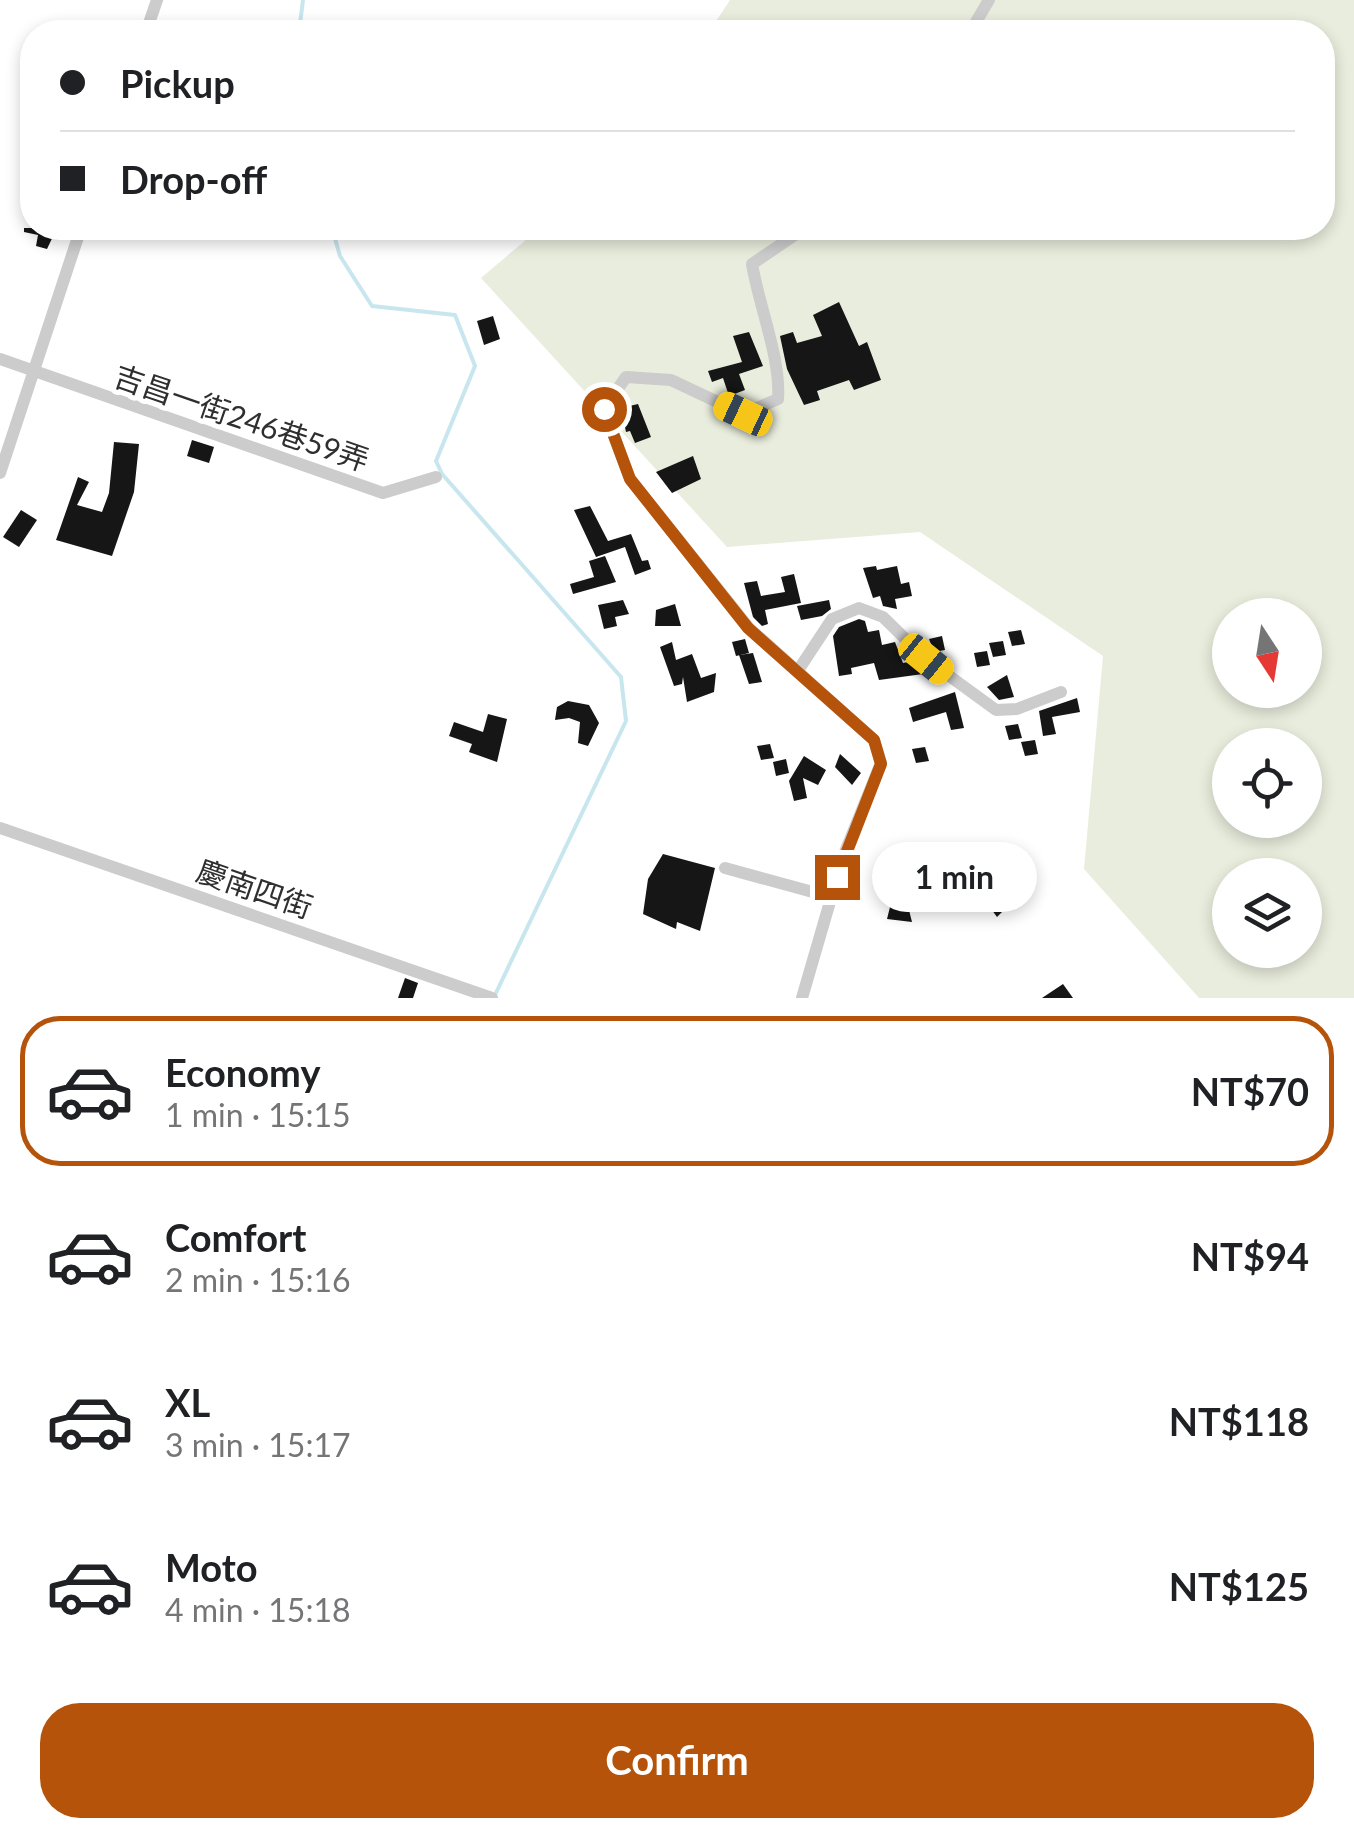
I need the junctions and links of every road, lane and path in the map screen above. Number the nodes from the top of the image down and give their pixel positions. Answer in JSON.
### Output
{"nodes":[{"id":1,"x":77,"y":240,"type":"edge"},
{"id":2,"x":787,"y":240,"type":"edge"},
{"id":3,"x":0,"y":360,"type":"edge"},
{"id":4,"x":33,"y":370,"type":"junction"},
{"id":5,"x":0,"y":473,"type":"edge"},
{"id":6,"x":436,"y":477,"type":"dead end"},
{"id":7,"x":799,"y":669,"type":"junction"},
{"id":8,"x":1060,"y":692,"type":"dead end"},
{"id":9,"x":0,"y":828,"type":"edge"},
{"id":10,"x":726,"y":868,"type":"dead end"},
{"id":11,"x":831,"y":897,"type":"junction"},
{"id":12,"x":492,"y":998,"type":"edge"},
{"id":13,"x":802,"y":998,"type":"edge"}],
"edges":[{"from":1,"to":4,"type":"street"},
{"from":2,"to":7,"type":"street"},
{"from":3,"to":4,"type":"street","name":"吉昌一街246巷59弄"},
{"from":4,"to":5,"type":"street"},
{"from":4,"to":6,"type":"street","name":"吉昌一街246巷59弄"},
{"from":7,"to":8,"type":"street"},
{"from":7,"to":11,"type":"street"},
{"from":9,"to":12,"type":"street","name":"慶南四街"},
{"from":10,"to":11,"type":"street"},
{"from":11,"to":13,"type":"street"}]}
